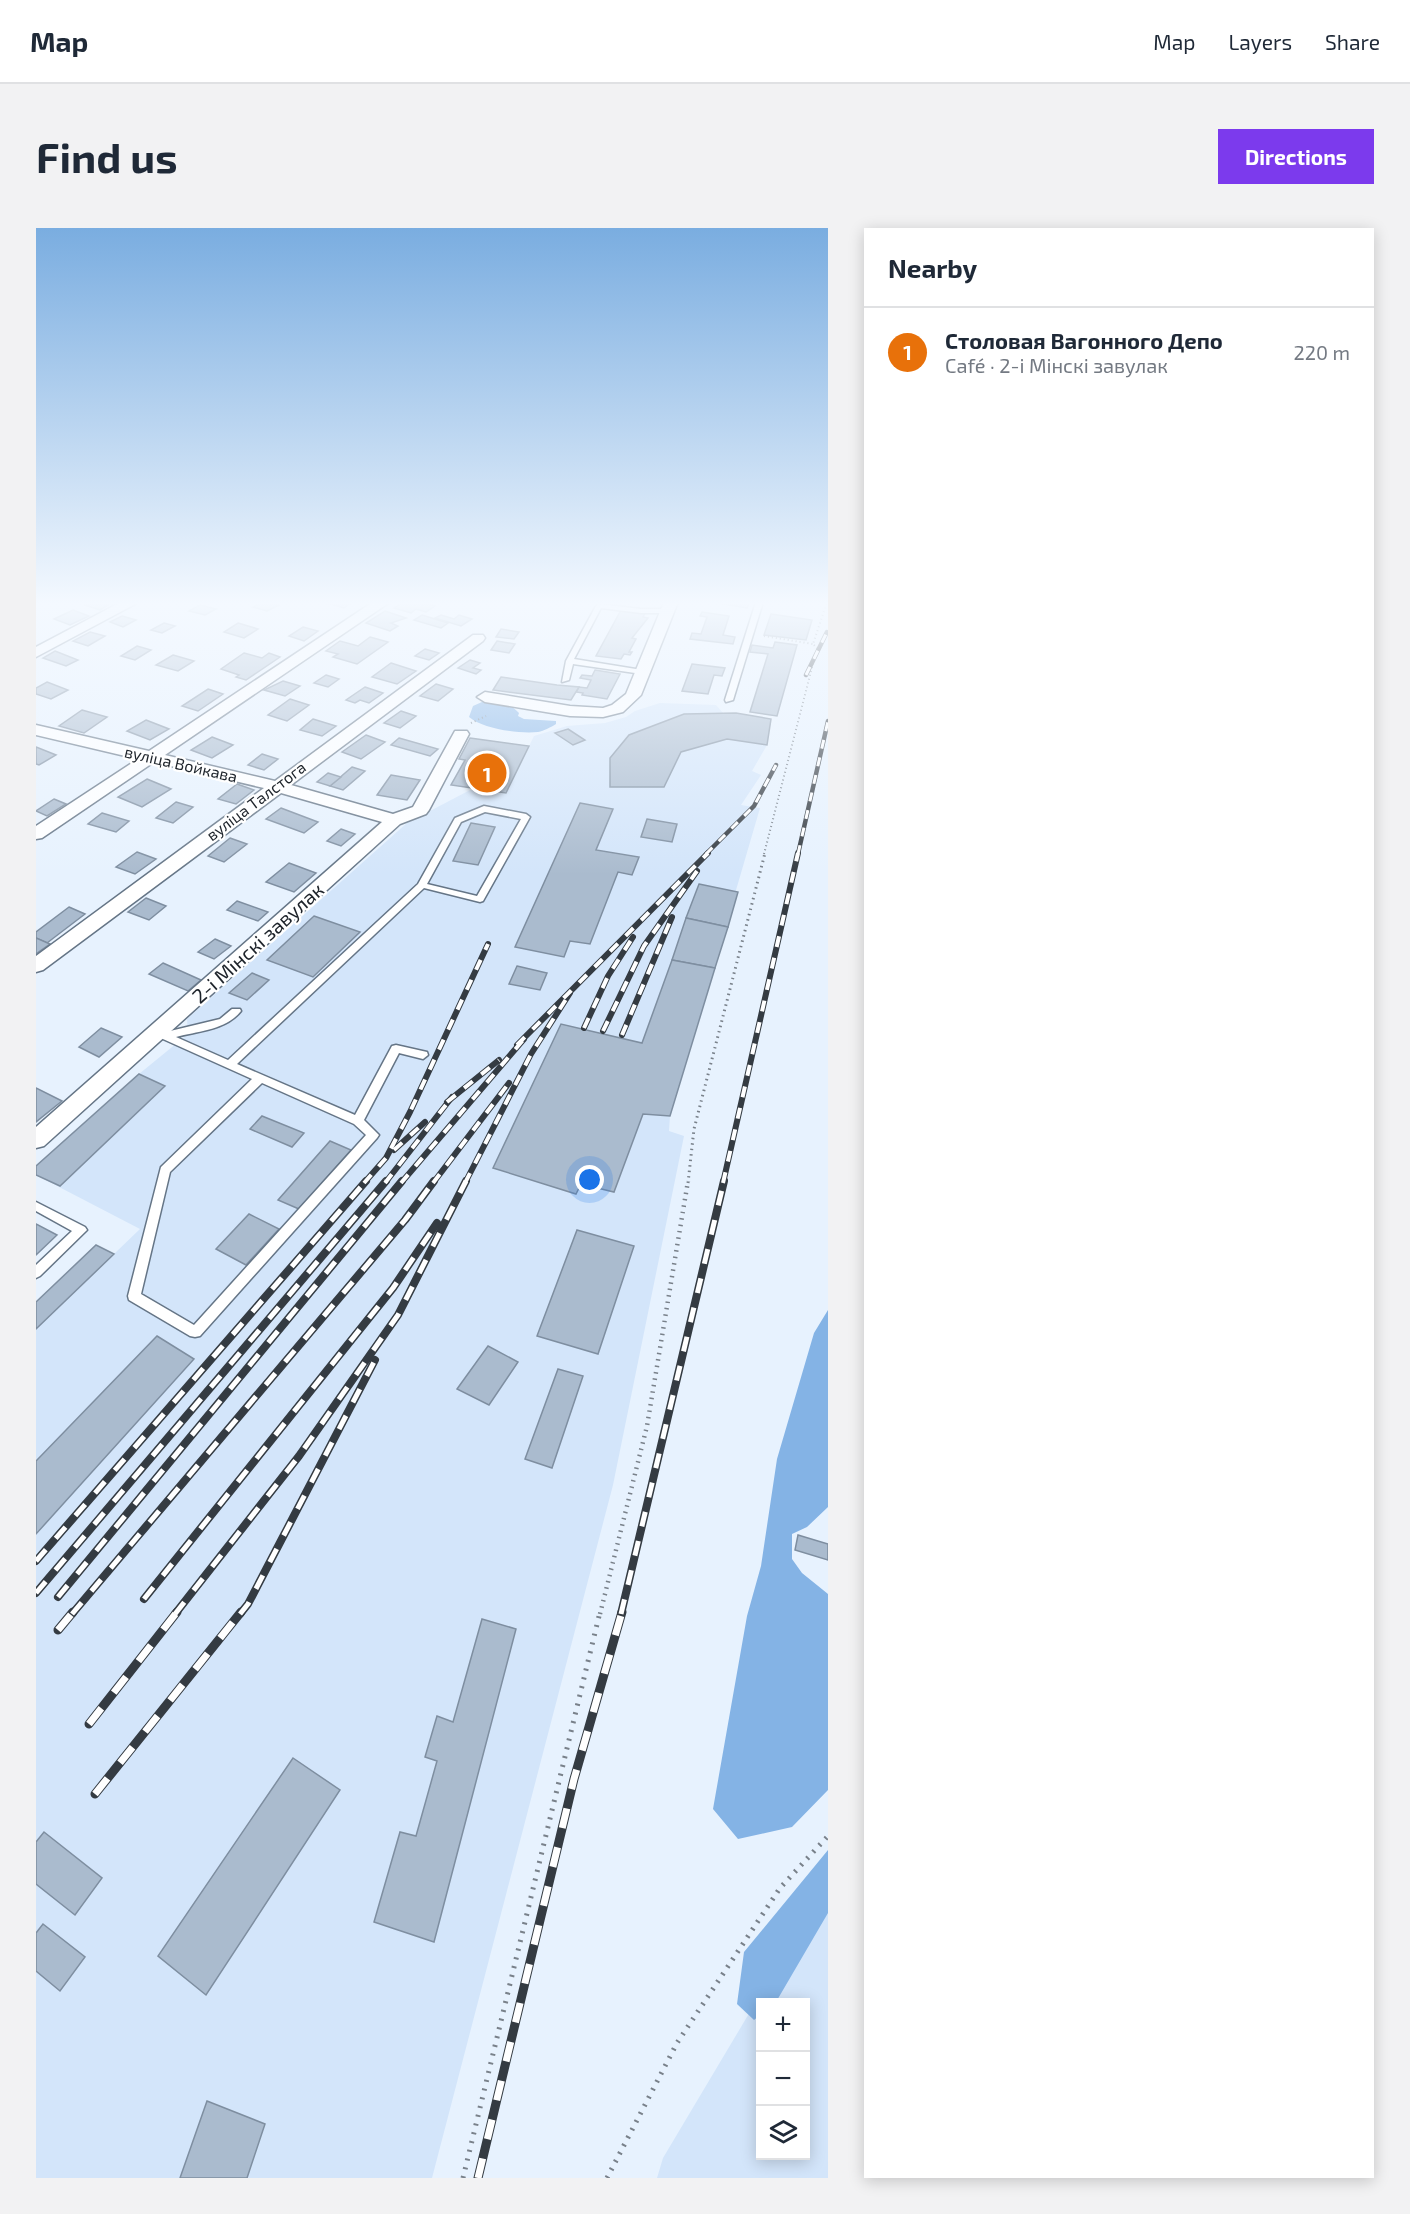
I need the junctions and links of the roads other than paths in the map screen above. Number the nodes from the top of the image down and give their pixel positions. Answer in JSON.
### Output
{"nodes":[{"id":1,"x":248,"y":693,"type":"edge"},
{"id":2,"x":403,"y":693,"type":"edge"},
{"id":3,"x":634,"y":693,"type":"edge"},
{"id":4,"x":731,"y":693,"type":"edge"},
{"id":5,"x":485,"y":697,"type":"dead end"},
{"id":6,"x":729,"y":700,"type":"dead end"},
{"id":7,"x":37,"y":731,"type":"edge"},
{"id":8,"x":461,"y":734,"type":"dead end"},
{"id":9,"x":152,"y":758,"type":"junction"},
{"id":10,"x":276,"y":786,"type":"junction"},
{"id":11,"x":394,"y":820,"type":"junction"},
{"id":12,"x":36,"y":834,"type":"edge"},
{"id":13,"x":422,"y":885,"type":"junction"},
{"id":14,"x":36,"y":966,"type":"edge"},
{"id":15,"x":236,"y":1011,"type":"dead end"},
{"id":16,"x":162,"y":1034,"type":"junction"},
{"id":17,"x":423,"y":1055,"type":"dead end"},
{"id":18,"x":230,"y":1064,"type":"junction"},
{"id":19,"x":261,"y":1077,"type":"junction"},
{"id":20,"x":358,"y":1121,"type":"junction"},
{"id":21,"x":36,"y":1140,"type":"edge"},
{"id":22,"x":36,"y":1206,"type":"edge"},
{"id":23,"x":36,"y":1273,"type":"edge"}],
"edges":[{"from":1,"to":9,"type":"street"},
{"from":2,"to":10,"type":"street","name":"вуліца Талстога"},
{"from":3,"to":5,"type":"street"},
{"from":4,"to":6,"type":"lane"},
{"from":7,"to":9,"type":"street","name":"вуліца Войкава"},
{"from":8,"to":11,"type":"street","name":"2-і Мінскі завулак"},
{"from":9,"to":10,"type":"street","name":"вуліца Войкава"},
{"from":9,"to":12,"type":"street"},
{"from":10,"to":11,"type":"street","name":"вуліца Войкава"},
{"from":10,"to":14,"type":"street","name":"вуліца Талстога"},
{"from":11,"to":16,"type":"street","name":"2-і Мінскі завулак"},
{"from":13,"to":13,"type":"lane"},
{"from":13,"to":18,"type":"lane"},
{"from":15,"to":16,"type":"lane"},
{"from":16,"to":18,"type":"lane"},
{"from":16,"to":21,"type":"street","name":"2-і Мінскі завулак"},
{"from":17,"to":20,"type":"lane"},
{"from":18,"to":19,"type":"lane"},
{"from":19,"to":20,"type":"lane"},
{"from":19,"to":20,"type":"lane"},
{"from":22,"to":23,"type":"lane"}]}
